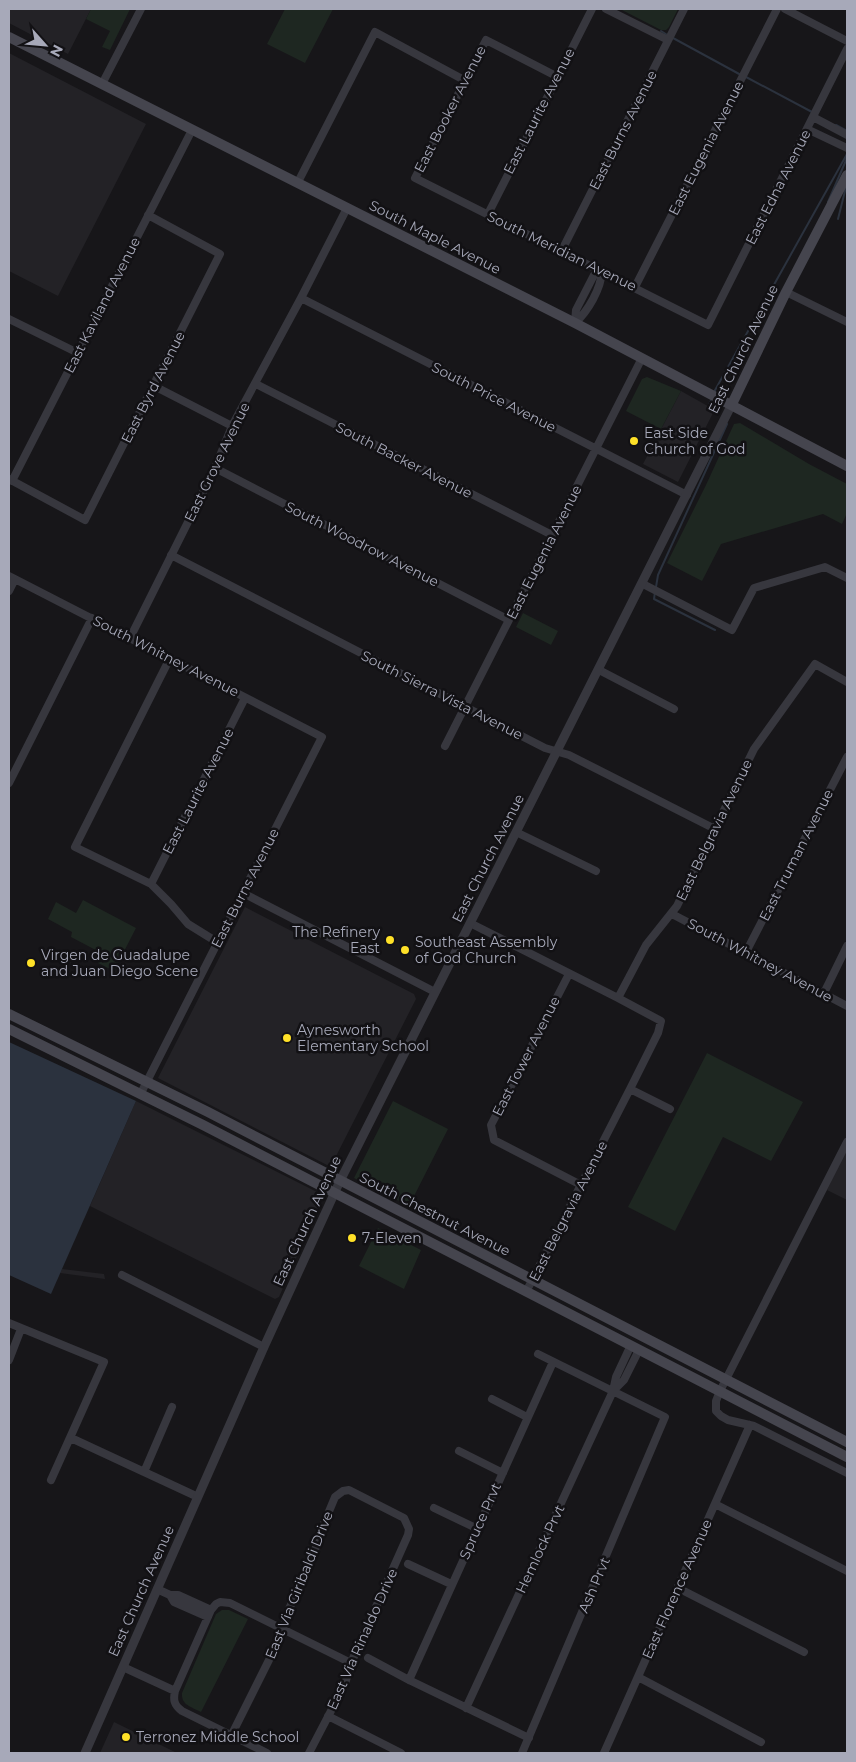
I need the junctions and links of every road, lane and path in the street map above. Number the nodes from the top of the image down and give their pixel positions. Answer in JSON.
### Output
{"nodes":[{"id":1,"x":141,"y":9,"type":"edge"},
{"id":2,"x":592,"y":9,"type":"edge"},
{"id":3,"x":606,"y":9,"type":"edge"},
{"id":4,"x":684,"y":9,"type":"edge"},
{"id":5,"x":777,"y":9,"type":"edge"},
{"id":6,"x":784,"y":9,"type":"edge"},
{"id":7,"x":9,"y":37,"type":"edge"},
{"id":8,"x":668,"y":40,"type":"junction"},
{"id":9,"x":847,"y":41,"type":"edge"},
{"id":10,"x":847,"y":48,"type":"edge"},
{"id":11,"x":556,"y":76,"type":"junction"},
{"id":12,"x":464,"y":80,"type":"junction"},
{"id":13,"x":102,"y":84,"type":"junction"},
{"id":14,"x":813,"y":117,"type":"junction"},
{"id":15,"x":807,"y":129,"type":"junction"},
{"id":16,"x":192,"y":130,"type":"junction"},
{"id":17,"x":847,"y":135,"type":"edge"},
{"id":18,"x":847,"y":148,"type":"edge"},
{"id":19,"x":847,"y":175,"type":"edge"},
{"id":20,"x":415,"y":178,"type":"joint"},
{"id":21,"x":298,"y":182,"type":"junction"},
{"id":22,"x":347,"y":208,"type":"junction"},
{"id":23,"x":488,"y":214,"type":"junction"},
{"id":24,"x":148,"y":216,"type":"junction"},
{"id":25,"x":562,"y":250,"type":"junction"},
{"id":26,"x":602,"y":271,"type":"junction"},
{"id":27,"x":635,"y":287,"type":"junction"},
{"id":28,"x":786,"y":292,"type":"junction"},
{"id":29,"x":301,"y":298,"type":"junction"},
{"id":30,"x":9,"y":319,"type":"edge"},
{"id":31,"x":847,"y":322,"type":"edge"},
{"id":32,"x":575,"y":323,"type":"junction"},
{"id":33,"x":708,"y":324,"type":"joint"},
{"id":34,"x":78,"y":353,"type":"junction"},
{"id":35,"x":642,"y":358,"type":"junction"},
{"id":36,"x":256,"y":384,"type":"junction"},
{"id":37,"x":154,"y":386,"type":"junction"},
{"id":38,"x":732,"y":404,"type":"junction"},
{"id":39,"x":232,"y":426,"type":"junction"},
{"id":40,"x":596,"y":449,"type":"junction"},
{"id":41,"x":847,"y":466,"type":"edge"},
{"id":42,"x":216,"y":468,"type":"junction"},
{"id":43,"x":10,"y":480,"type":"edge"},
{"id":44,"x":687,"y":495,"type":"junction"},
{"id":45,"x":552,"y":535,"type":"junction"},
{"id":46,"x":172,"y":555,"type":"junction"},
{"id":47,"x":12,"y":577,"type":"edge"},
{"id":48,"x":847,"y":578,"type":"edge"},
{"id":49,"x":643,"y":584,"type":"junction"},
{"id":50,"x":9,"y":591,"type":"edge"},
{"id":51,"x":92,"y":618,"type":"junction"},
{"id":52,"x":509,"y":620,"type":"junction"},
{"id":53,"x":130,"y":638,"type":"junction"},
{"id":54,"x":170,"y":658,"type":"junction"},
{"id":55,"x":599,"y":670,"type":"junction"},
{"id":56,"x":847,"y":682,"type":"edge"},
{"id":57,"x":245,"y":698,"type":"junction"},
{"id":58,"x":465,"y":707,"type":"junction"},
{"id":59,"x":674,"y":709,"type":"dead end"},
{"id":60,"x":322,"y":737,"type":"joint"},
{"id":61,"x":445,"y":746,"type":"dead end"},
{"id":62,"x":557,"y":752,"type":"junction"},
{"id":63,"x":847,"y":757,"type":"edge"},
{"id":64,"x":9,"y":783,"type":"edge"},
{"id":65,"x":715,"y":829,"type":"junction"},
{"id":66,"x":516,"y":832,"type":"junction"},
{"id":67,"x":596,"y":871,"type":"dead end"},
{"id":68,"x":151,"y":884,"type":"junction"},
{"id":69,"x":243,"y":893,"type":"junction"},
{"id":70,"x":672,"y":914,"type":"junction"},
{"id":71,"x":470,"y":923,"type":"junction"},
{"id":72,"x":217,"y":942,"type":"junction"},
{"id":73,"x":847,"y":946,"type":"edge"},
{"id":74,"x":745,"y":954,"type":"junction"},
{"id":75,"x":569,"y":974,"type":"junction"},
{"id":76,"x":436,"y":992,"type":"junction"},
{"id":77,"x":824,"y":993,"type":"junction"},
{"id":78,"x":618,"y":998,"type":"junction"},
{"id":79,"x":847,"y":1006,"type":"edge"},
{"id":80,"x":9,"y":1014,"type":"edge"},
{"id":81,"x":9,"y":1029,"type":"edge"},
{"id":82,"x":146,"y":1081,"type":"junction"},
{"id":83,"x":630,"y":1090,"type":"junction"},
{"id":84,"x":141,"y":1093,"type":"junction"},
{"id":85,"x":670,"y":1109,"type":"dead end"},
{"id":86,"x":847,"y":1142,"type":"edge"},
{"id":87,"x":340,"y":1181,"type":"junction"},
{"id":88,"x":581,"y":1185,"type":"junction"},
{"id":89,"x":335,"y":1193,"type":"junction"},
{"id":90,"x":122,"y":1275,"type":"dead end"},
{"id":91,"x":533,"y":1280,"type":"junction"},
{"id":92,"x":526,"y":1292,"type":"junction"},
{"id":93,"x":9,"y":1323,"type":"edge"},
{"id":94,"x":21,"y":1329,"type":"junction"},
{"id":95,"x":264,"y":1347,"type":"junction"},
{"id":96,"x":635,"y":1348,"type":"junction"},
{"id":97,"x":538,"y":1354,"type":"dead end"},
{"id":98,"x":9,"y":1360,"type":"edge"},
{"id":99,"x":553,"y":1362,"type":"junction"},
{"id":100,"x":726,"y":1380,"type":"junction"},
{"id":101,"x":613,"y":1390,"type":"junction"},
{"id":102,"x":720,"y":1391,"type":"junction"},
{"id":103,"x":492,"y":1399,"type":"dead end"},
{"id":104,"x":172,"y":1407,"type":"dead end"},
{"id":105,"x":527,"y":1417,"type":"junction"},
{"id":106,"x":750,"y":1425,"type":"junction"},
{"id":107,"x":71,"y":1438,"type":"junction"},
{"id":108,"x":847,"y":1442,"type":"edge"},
{"id":109,"x":459,"y":1451,"type":"dead end"},
{"id":110,"x":847,"y":1457,"type":"edge"},
{"id":111,"x":144,"y":1472,"type":"junction"},
{"id":112,"x":502,"y":1473,"type":"junction"},
{"id":113,"x":847,"y":1473,"type":"edge"},
{"id":114,"x":51,"y":1480,"type":"dead end"},
{"id":115,"x":343,"y":1491,"type":"joint"},
{"id":116,"x":198,"y":1497,"type":"junction"},
{"id":117,"x":715,"y":1504,"type":"junction"},
{"id":118,"x":434,"y":1508,"type":"dead end"},
{"id":119,"x":478,"y":1529,"type":"junction"},
{"id":120,"x":408,"y":1564,"type":"dead end"},
{"id":121,"x":847,"y":1571,"type":"edge"},
{"id":122,"x":452,"y":1584,"type":"junction"},
{"id":123,"x":678,"y":1588,"type":"junction"},
{"id":124,"x":157,"y":1589,"type":"junction"},
{"id":125,"x":210,"y":1613,"type":"junction"},
{"id":126,"x":283,"y":1629,"type":"junction"},
{"id":127,"x":804,"y":1652,"type":"dead end"},
{"id":128,"x":368,"y":1658,"type":"dead end"},
{"id":129,"x":350,"y":1663,"type":"junction"},
{"id":130,"x":123,"y":1667,"type":"junction"},
{"id":131,"x":638,"y":1678,"type":"junction"},
{"id":132,"x":409,"y":1680,"type":"junction"},
{"id":133,"x":174,"y":1690,"type":"junction"},
{"id":134,"x":466,"y":1708,"type":"junction"},
{"id":135,"x":328,"y":1716,"type":"junction"},
{"id":136,"x":231,"y":1736,"type":"junction"},
{"id":137,"x":528,"y":1738,"type":"junction"},
{"id":138,"x":762,"y":1742,"type":"dead end"},
{"id":139,"x":85,"y":1753,"type":"edge"},
{"id":140,"x":267,"y":1753,"type":"edge"},
{"id":141,"x":309,"y":1753,"type":"edge"},
{"id":142,"x":401,"y":1753,"type":"edge"},
{"id":143,"x":522,"y":1753,"type":"edge"},
{"id":144,"x":604,"y":1753,"type":"edge"}],
"edges":[{"from":1,"to":13,"type":"street"},
{"from":2,"to":11,"type":"street","name":"East Laurite Avenue"},
{"from":3,"to":8,"type":"street"},
{"from":4,"to":8,"type":"street","name":"East Burns Avenue"},
{"from":5,"to":27,"type":"street","name":"East Eugenia Avenue"},
{"from":6,"to":9,"type":"street"},
{"from":7,"to":13,"type":"main road","name":"South Maple Avenue"},
{"from":8,"to":25,"type":"street","name":"East Burns Avenue"},
{"from":10,"to":14,"type":"street","name":"East Edna Avenue"},
{"from":11,"to":12,"type":"street","name":"East Booker Avenue"},
{"from":11,"to":23,"type":"street","name":"East Laurite Avenue"},
{"from":12,"to":20,"type":"street","name":"East Booker Avenue"},
{"from":12,"to":21,"type":"street"},
{"from":13,"to":16,"type":"main road","name":"South Maple Avenue"},
{"from":14,"to":15,"type":"street","name":"East Edna Avenue"},
{"from":14,"to":17,"type":"street"},
{"from":15,"to":18,"type":"street"},
{"from":15,"to":33,"type":"street","name":"East Edna Avenue"},
{"from":16,"to":21,"type":"main road","name":"South Maple Avenue"},
{"from":16,"to":24,"type":"street","name":"East Kaviland Avenue"},
{"from":19,"to":28,"type":"main road","name":"East Church Avenue"},
{"from":20,"to":23,"type":"street","name":"South Meridian Avenue"},
{"from":21,"to":22,"type":"main road","name":"South Maple Avenue"},
{"from":22,"to":29,"type":"street","name":"East Grove Avenue"},
{"from":22,"to":32,"type":"main road","name":"South Maple Avenue"},
{"from":23,"to":25,"type":"street","name":"South Meridian Avenue"},
{"from":24,"to":34,"type":"street","name":"East Kaviland Avenue"},
{"from":24,"to":37,"type":"street","name":"East Byrd Avenue"},
{"from":25,"to":26,"type":"street","name":"South Meridian Avenue"},
{"from":26,"to":27,"type":"street","name":"South Meridian Avenue"},
{"from":26,"to":32,"type":"street"},
{"from":27,"to":33,"type":"street","name":"South Meridian Avenue"},
{"from":28,"to":31,"type":"street"},
{"from":28,"to":38,"type":"main road","name":"East Church Avenue"},
{"from":29,"to":36,"type":"street","name":"East Grove Avenue"},
{"from":29,"to":40,"type":"street","name":"South Price Avenue"},
{"from":30,"to":34,"type":"street"},
{"from":32,"to":35,"type":"main road","name":"South Maple Avenue"},
{"from":34,"to":43,"type":"street","name":"East Kaviland Avenue"},
{"from":35,"to":38,"type":"main road","name":"South Maple Avenue"},
{"from":35,"to":40,"type":"street","name":"East Eugenia Avenue"},
{"from":36,"to":39,"type":"street","name":"East Grove Avenue"},
{"from":36,"to":45,"type":"street","name":"South Backer Avenue"},
{"from":37,"to":39,"type":"street"},
{"from":37,"to":43,"type":"street","name":"East Byrd Avenue"},
{"from":38,"to":41,"type":"main road","name":"South Maple Avenue"},
{"from":38,"to":44,"type":"street","name":"East Church Avenue"},
{"from":39,"to":42,"type":"street","name":"East Grove Avenue"},
{"from":40,"to":44,"type":"street","name":"South Price Avenue"},
{"from":40,"to":45,"type":"street","name":"East Eugenia Avenue"},
{"from":42,"to":46,"type":"street","name":"East Grove Avenue"},
{"from":42,"to":52,"type":"street","name":"South Woodrow Avenue"},
{"from":44,"to":49,"type":"street","name":"East Church Avenue"},
{"from":45,"to":52,"type":"street","name":"East Eugenia Avenue"},
{"from":46,"to":53,"type":"street","name":"East Grove Avenue"},
{"from":46,"to":58,"type":"street","name":"South Sierra Vista Avenue"},
{"from":47,"to":50,"type":"street"},
{"from":47,"to":51,"type":"street","name":"South Whitney Avenue"},
{"from":48,"to":49,"type":"street"},
{"from":49,"to":55,"type":"street","name":"East Church Avenue"},
{"from":51,"to":53,"type":"street","name":"South Whitney Avenue"},
{"from":51,"to":64,"type":"street"},
{"from":52,"to":58,"type":"street","name":"East Eugenia Avenue"},
{"from":53,"to":54,"type":"street","name":"South Whitney Avenue"},
{"from":54,"to":57,"type":"street","name":"South Whitney Avenue"},
{"from":54,"to":68,"type":"street"},
{"from":55,"to":59,"type":"street"},
{"from":55,"to":62,"type":"street","name":"East Church Avenue"},
{"from":56,"to":65,"type":"street","name":"East Belgravia Avenue"},
{"from":57,"to":60,"type":"street","name":"South Whitney Avenue"},
{"from":57,"to":68,"type":"street","name":"East Laurite Avenue"},
{"from":58,"to":61,"type":"street","name":"East Eugenia Avenue"},
{"from":58,"to":62,"type":"street","name":"South Sierra Vista Avenue"},
{"from":60,"to":69,"type":"street","name":"East Burns Avenue"},
{"from":62,"to":65,"type":"street","name":"South Sierra Vista Avenue"},
{"from":62,"to":66,"type":"street","name":"East Church Avenue"},
{"from":63,"to":74,"type":"street","name":"East Truman Avenue"},
{"from":65,"to":70,"type":"street","name":"East Belgravia Avenue"},
{"from":66,"to":67,"type":"street"},
{"from":66,"to":71,"type":"street","name":"East Church Avenue"},
{"from":68,"to":72,"type":"street"},
{"from":69,"to":72,"type":"street","name":"East Burns Avenue"},
{"from":69,"to":76,"type":"street"},
{"from":70,"to":74,"type":"street","name":"South Whitney Avenue"},
{"from":70,"to":78,"type":"street","name":"East Belgravia Avenue"},
{"from":71,"to":75,"type":"street"},
{"from":71,"to":76,"type":"street","name":"East Church Avenue"},
{"from":72,"to":82,"type":"street","name":"East Burns Avenue"},
{"from":73,"to":77,"type":"street"},
{"from":74,"to":77,"type":"street","name":"South Whitney Avenue"},
{"from":75,"to":78,"type":"street"},
{"from":75,"to":88,"type":"street","name":"East Tower Avenue"},
{"from":76,"to":87,"type":"street","name":"East Church Avenue"},
{"from":77,"to":79,"type":"street","name":"South Whitney Avenue"},
{"from":78,"to":83,"type":"street","name":"East Belgravia Avenue"},
{"from":80,"to":82,"type":"main road","name":"South Chestnut Avenue"},
{"from":81,"to":84,"type":"main road","name":"South Chestnut Avenue"},
{"from":82,"to":84,"type":"street","name":"East Burns Avenue"},
{"from":82,"to":87,"type":"main road","name":"South Chestnut Avenue"},
{"from":83,"to":85,"type":"street"},
{"from":83,"to":88,"type":"street","name":"East Belgravia Avenue"},
{"from":84,"to":89,"type":"main road","name":"South Chestnut Avenue"},
{"from":86,"to":100,"type":"street"},
{"from":87,"to":89,"type":"street","name":"East Church Avenue"},
{"from":87,"to":91,"type":"main road","name":"South Chestnut Avenue"},
{"from":88,"to":91,"type":"street","name":"East Belgravia Avenue"},
{"from":89,"to":92,"type":"main road","name":"South Chestnut Avenue"},
{"from":89,"to":95,"type":"street","name":"East Church Avenue"},
{"from":90,"to":95,"type":"street"},
{"from":91,"to":92,"type":"street","name":"East Belgravia Avenue"},
{"from":91,"to":100,"type":"main road","name":"South Chestnut Avenue"},
{"from":92,"to":96,"type":"main road","name":"South Chestnut Avenue"},
{"from":93,"to":94,"type":"street"},
{"from":94,"to":98,"type":"street"},
{"from":94,"to":107,"type":"street"},
{"from":95,"to":116,"type":"street","name":"East Church Avenue"},
{"from":96,"to":101,"type":"street","name":"Hemlock Prvt"},
{"from":96,"to":102,"type":"main road","name":"South Chestnut Avenue"},
{"from":97,"to":99,"type":"street"},
{"from":99,"to":101,"type":"street"},
{"from":99,"to":105,"type":"street","name":"Spruce Prvt"},
{"from":100,"to":102,"type":"street"},
{"from":100,"to":108,"type":"main road","name":"South Chestnut Avenue"},
{"from":101,"to":134,"type":"street","name":"Hemlock Prvt"},
{"from":101,"to":137,"type":"street","name":"Ash Prvt"},
{"from":102,"to":106,"type":"street"},
{"from":102,"to":110,"type":"main road","name":"South Chestnut Avenue"},
{"from":103,"to":105,"type":"street"},
{"from":104,"to":111,"type":"street"},
{"from":105,"to":112,"type":"street","name":"Spruce Prvt"},
{"from":106,"to":113,"type":"street"},
{"from":106,"to":117,"type":"street","name":"East Florence Avenue"},
{"from":107,"to":111,"type":"street"},
{"from":107,"to":114,"type":"street"},
{"from":109,"to":112,"type":"street"},
{"from":111,"to":116,"type":"street"},
{"from":112,"to":119,"type":"street","name":"Spruce Prvt"},
{"from":115,"to":126,"type":"street","name":"East Via Giribaldi Drive"},
{"from":115,"to":129,"type":"street","name":"East Via Rinaldo Drive"},
{"from":116,"to":124,"type":"street","name":"East Church Avenue"},
{"from":117,"to":121,"type":"street"},
{"from":117,"to":123,"type":"street","name":"East Florence Avenue"},
{"from":118,"to":119,"type":"street"},
{"from":119,"to":122,"type":"street","name":"Spruce Prvt"},
{"from":120,"to":122,"type":"street"},
{"from":122,"to":132,"type":"street","name":"Spruce Prvt"},
{"from":123,"to":127,"type":"street"},
{"from":123,"to":131,"type":"street","name":"East Florence Avenue"},
{"from":124,"to":125,"type":"street"},
{"from":124,"to":130,"type":"street","name":"East Church Avenue"},
{"from":125,"to":126,"type":"street"},
{"from":125,"to":133,"type":"street"},
{"from":126,"to":129,"type":"street"},
{"from":126,"to":136,"type":"street","name":"East Via Giribaldi Drive"},
{"from":128,"to":132,"type":"street"},
{"from":129,"to":135,"type":"street","name":"East Via Rinaldo Drive"},
{"from":130,"to":133,"type":"street"},
{"from":130,"to":139,"type":"street","name":"East Church Avenue"},
{"from":131,"to":138,"type":"street"},
{"from":131,"to":144,"type":"street","name":"East Florence Avenue"},
{"from":132,"to":134,"type":"street"},
{"from":133,"to":136,"type":"street"},
{"from":134,"to":137,"type":"street"},
{"from":135,"to":141,"type":"street","name":"East Via Rinaldo Drive"},
{"from":135,"to":142,"type":"street"},
{"from":136,"to":140,"type":"street"},
{"from":137,"to":143,"type":"street","name":"Ash Prvt"}]}
